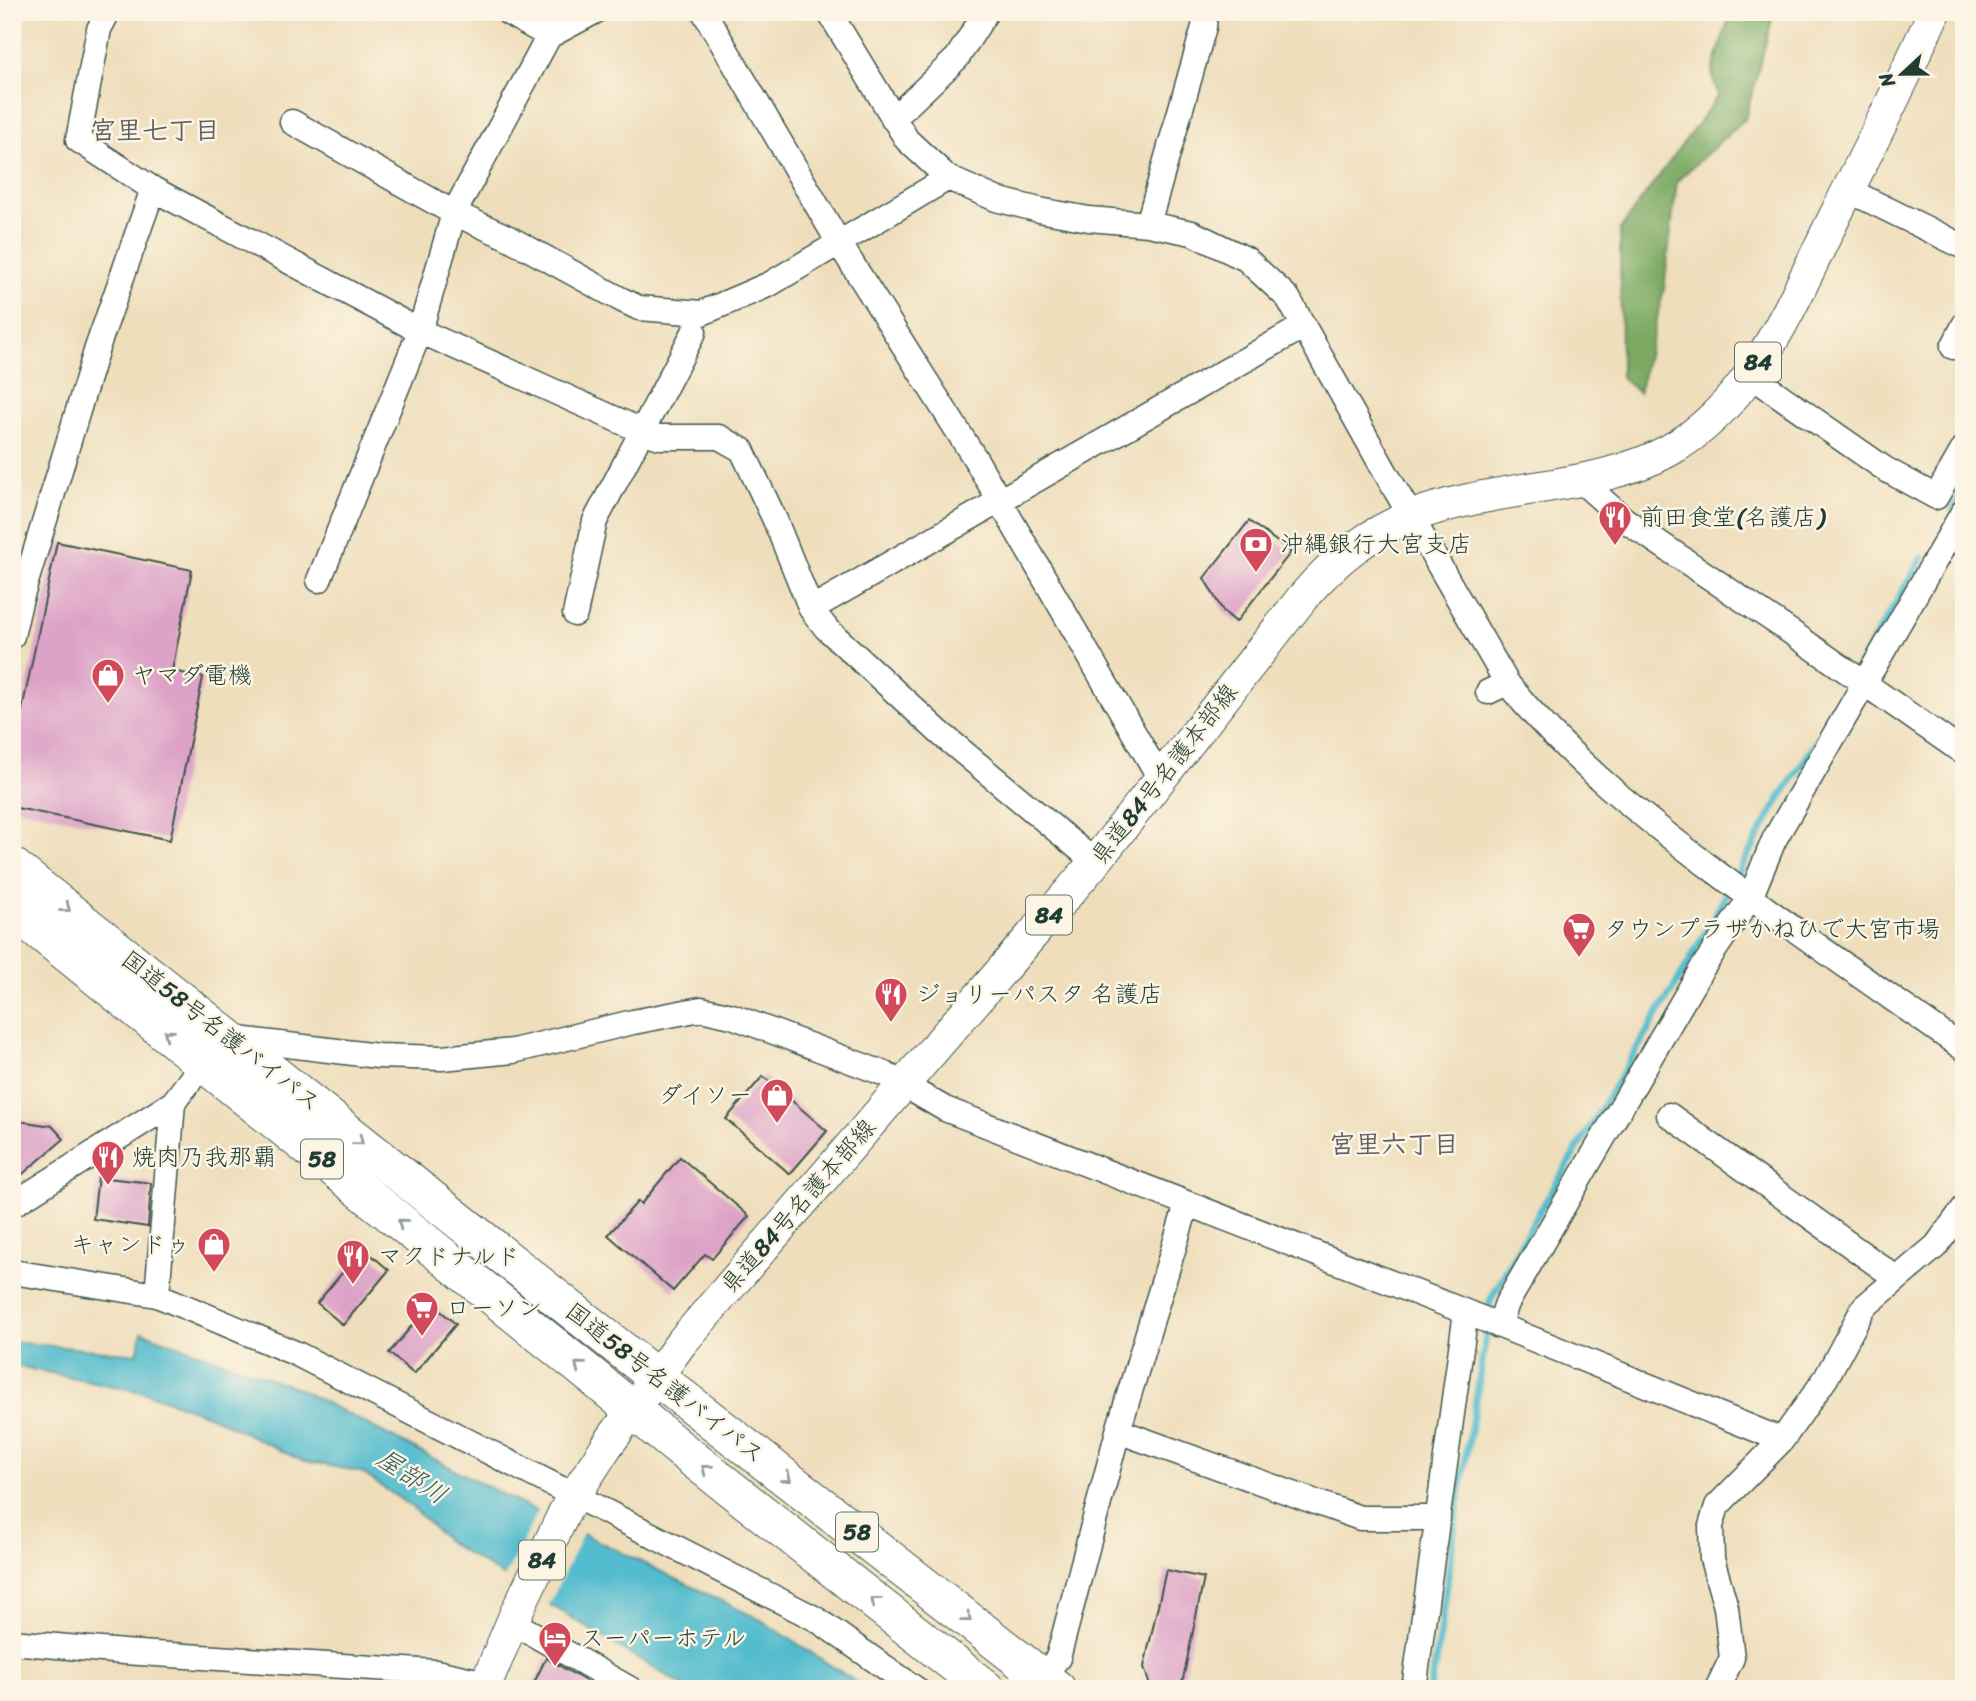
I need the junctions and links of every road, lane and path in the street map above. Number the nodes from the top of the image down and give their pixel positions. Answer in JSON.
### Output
{"nodes":[{"id":1,"x":108,"y":12,"type":"edge"},
{"id":2,"x":507,"y":12,"type":"edge"},
{"id":3,"x":594,"y":12,"type":"edge"},
{"id":4,"x":704,"y":12,"type":"edge"},
{"id":5,"x":829,"y":12,"type":"edge"},
{"id":6,"x":1205,"y":12,"type":"edge"},
{"id":7,"x":1934,"y":12,"type":"edge"},
{"id":8,"x":978,"y":16,"type":"edge"},
{"id":9,"x":549,"y":36,"type":"junction"},
{"id":10,"x":893,"y":120,"type":"junction"},
{"id":11,"x":292,"y":122,"type":"dead end"},
{"id":12,"x":948,"y":178,"type":"junction"},
{"id":13,"x":153,"y":189,"type":"junction"},
{"id":14,"x":1848,"y":190,"type":"junction"},
{"id":15,"x":454,"y":213,"type":"junction"},
{"id":16,"x":1149,"y":224,"type":"junction"},
{"id":17,"x":839,"y":243,"type":"junction"},
{"id":18,"x":1964,"y":247,"type":"edge"},
{"id":19,"x":1304,"y":326,"type":"junction"},
{"id":20,"x":420,"y":331,"type":"junction"},
{"id":21,"x":694,"y":332,"type":"dead end"},
{"id":22,"x":1750,"y":375,"type":"junction"},
{"id":23,"x":642,"y":432,"type":"junction"},
{"id":24,"x":1964,"y":448,"type":"edge"},
{"id":25,"x":1581,"y":481,"type":"junction"},
{"id":26,"x":999,"y":500,"type":"junction"},
{"id":27,"x":1964,"y":512,"type":"edge"},
{"id":28,"x":1412,"y":515,"type":"junction"},
{"id":29,"x":319,"y":580,"type":"dead end"},
{"id":30,"x":811,"y":609,"type":"junction"},
{"id":31,"x":575,"y":614,"type":"dead end"},
{"id":32,"x":12,"y":636,"type":"edge"},
{"id":33,"x":1865,"y":684,"type":"junction"},
{"id":34,"x":1964,"y":753,"type":"edge"},
{"id":35,"x":1160,"y":780,"type":"junction"},
{"id":36,"x":1095,"y":862,"type":"junction"},
{"id":37,"x":12,"y":866,"type":"edge"},
{"id":38,"x":1746,"y":895,"type":"junction"},
{"id":39,"x":12,"y":909,"type":"edge"},
{"id":40,"x":230,"y":1038,"type":"junction"},
{"id":41,"x":1964,"y":1048,"type":"edge"},
{"id":42,"x":203,"y":1063,"type":"junction"},
{"id":43,"x":902,"y":1085,"type":"junction"},
{"id":44,"x":173,"y":1103,"type":"junction"},
{"id":45,"x":1670,"y":1115,"type":"dead end"},
{"id":46,"x":1187,"y":1204,"type":"junction"},
{"id":47,"x":12,"y":1205,"type":"edge"},
{"id":48,"x":1964,"y":1208,"type":"edge"},
{"id":49,"x":12,"y":1272,"type":"edge"},
{"id":50,"x":1896,"y":1278,"type":"junction"},
{"id":51,"x":157,"y":1295,"type":"junction"},
{"id":52,"x":1466,"y":1312,"type":"junction"},
{"id":53,"x":1499,"y":1326,"type":"junction"},
{"id":54,"x":656,"y":1377,"type":"junction"},
{"id":55,"x":632,"y":1410,"type":"junction"},
{"id":56,"x":1118,"y":1431,"type":"junction"},
{"id":57,"x":1782,"y":1440,"type":"junction"},
{"id":58,"x":570,"y":1502,"type":"junction"},
{"id":59,"x":1438,"y":1518,"type":"junction"},
{"id":60,"x":514,"y":1618,"type":"junction"},
{"id":61,"x":12,"y":1642,"type":"edge"},
{"id":62,"x":1049,"y":1683,"type":"edge"},
{"id":63,"x":486,"y":1687,"type":"edge"},
{"id":64,"x":630,"y":1689,"type":"edge"},
{"id":65,"x":916,"y":1689,"type":"edge"},
{"id":66,"x":986,"y":1689,"type":"edge"},
{"id":67,"x":1415,"y":1689,"type":"edge"},
{"id":68,"x":1717,"y":1689,"type":"edge"}],
"edges":[{"from":1,"to":13,"type":"street"},
{"from":2,"to":9,"type":"street"},
{"from":3,"to":9,"type":"street"},
{"from":4,"to":17,"type":"street"},
{"from":5,"to":10,"type":"street"},
{"from":6,"to":16,"type":"street"},
{"from":7,"to":14,"type":"main road","name":"県道84号名護本部線","number":"84"},
{"from":8,"to":10,"type":"street"},
{"from":9,"to":15,"type":"street"},
{"from":10,"to":12,"type":"street"},
{"from":11,"to":15,"type":"street"},
{"from":12,"to":16,"type":"street"},
{"from":12,"to":17,"type":"street"},
{"from":13,"to":20,"type":"street"},
{"from":13,"to":32,"type":"street"},
{"from":14,"to":18,"type":"street"},
{"from":14,"to":22,"type":"main road","name":"県道84号名護本部線","number":"84"},
{"from":15,"to":17,"type":"street"},
{"from":15,"to":20,"type":"street"},
{"from":16,"to":19,"type":"street"},
{"from":17,"to":26,"type":"street"},
{"from":19,"to":26,"type":"street"},
{"from":19,"to":28,"type":"street"},
{"from":20,"to":23,"type":"street"},
{"from":20,"to":29,"type":"street"},
{"from":21,"to":23,"type":"street"},
{"from":22,"to":24,"type":"street"},
{"from":22,"to":25,"type":"main road","name":"県道84号名護本部線","number":"84"},
{"from":23,"to":30,"type":"street"},
{"from":23,"to":31,"type":"street"},
{"from":25,"to":28,"type":"main road","name":"県道84号名護本部線","number":"84"},
{"from":25,"to":33,"type":"street"},
{"from":26,"to":30,"type":"street"},
{"from":26,"to":35,"type":"street"},
{"from":27,"to":33,"type":"street"},
{"from":28,"to":35,"type":"main road","name":"県道84号名護本部線","number":"84"},
{"from":28,"to":38,"type":"street"},
{"from":30,"to":36,"type":"street"},
{"from":33,"to":34,"type":"street"},
{"from":33,"to":38,"type":"street"},
{"from":35,"to":36,"type":"main road","name":"県道84号名護本部線","number":"84"},
{"from":36,"to":43,"type":"main road","name":"県道84号名護本部線","number":"84"},
{"from":37,"to":40,"type":"highway","name":"国道58号名護バイパス","number":"58","one_way":true},
{"from":38,"to":41,"type":"street"},
{"from":38,"to":53,"type":"street"},
{"from":42,"to":39,"type":"highway","name":"国道58号名護バイパス","number":"58","one_way":true},
{"from":40,"to":43,"type":"street"},
{"from":40,"to":54,"type":"highway","name":"国道58号名護バイパス","number":"58","one_way":true},
{"from":42,"to":44,"type":"street"},
{"from":55,"to":42,"type":"highway","name":"国道58号名護バイパス","number":"58","one_way":true},
{"from":43,"to":46,"type":"street"},
{"from":43,"to":54,"type":"main road","name":"県道84号名護本部線","number":"84"},
{"from":44,"to":47,"type":"street"},
{"from":44,"to":51,"type":"street"},
{"from":45,"to":50,"type":"street"},
{"from":46,"to":52,"type":"street"},
{"from":46,"to":56,"type":"street"},
{"from":48,"to":50,"type":"street"},
{"from":49,"to":51,"type":"street"},
{"from":50,"to":57,"type":"street"},
{"from":51,"to":58,"type":"street"},
{"from":52,"to":53,"type":"street"},
{"from":52,"to":59,"type":"street"},
{"from":53,"to":57,"type":"street"},
{"from":54,"to":55,"type":"main road","name":"県道84号名護本部線","number":"84"},
{"from":54,"to":62,"type":"highway","name":"国道58号名護バイパス","number":"58","one_way":true},
{"from":55,"to":58,"type":"main road","name":"県道84号名護本部線","number":"84"},
{"from":66,"to":55,"type":"highway","name":"国道58号名護バイパス","number":"58","one_way":true},
{"from":56,"to":59,"type":"street"},
{"from":56,"to":62,"type":"street"},
{"from":57,"to":68,"type":"street"},
{"from":58,"to":60,"type":"main road","name":"県道84号名護本部線","number":"84"},
{"from":58,"to":65,"type":"street"},
{"from":59,"to":67,"type":"street"},
{"from":60,"to":63,"type":"main road","name":"県道84号名護本部線","number":"84"},
{"from":60,"to":64,"type":"street"},
{"from":61,"to":63,"type":"street"}]}
